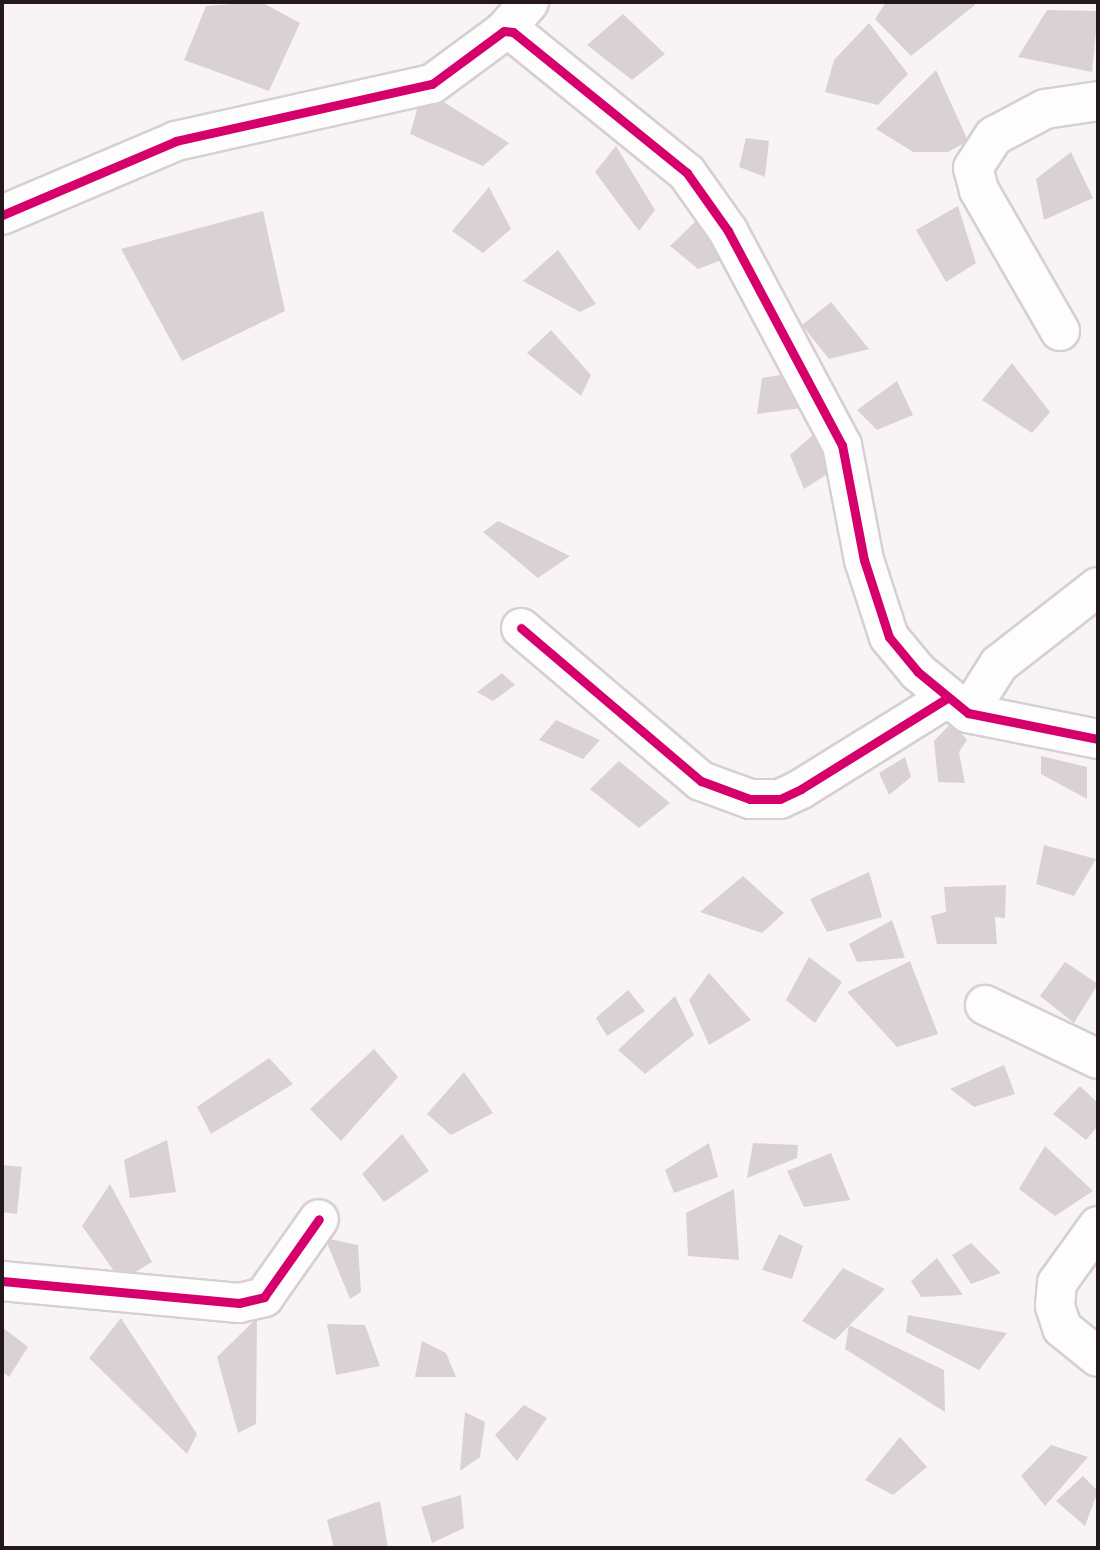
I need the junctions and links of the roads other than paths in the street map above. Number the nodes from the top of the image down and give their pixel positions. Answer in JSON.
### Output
{"nodes":[{"id":1,"x":529,"y":2,"type":"edge"},
{"id":2,"x":504,"y":32,"type":"junction"},
{"id":3,"x":1098,"y":101,"type":"edge"},
{"id":4,"x":2,"y":215,"type":"edge"},
{"id":5,"x":1060,"y":331,"type":"dead end"},
{"id":6,"x":1098,"y":587,"type":"edge"},
{"id":7,"x":521,"y":628,"type":"dead end"},
{"id":8,"x":958,"y":706,"type":"junction"},
{"id":9,"x":1098,"y":739,"type":"edge"},
{"id":10,"x":985,"y":1005,"type":"dead end"},
{"id":11,"x":1098,"y":1059,"type":"edge"},
{"id":12,"x":319,"y":1219,"type":"dead end"},
{"id":13,"x":1098,"y":1226,"type":"edge"},
{"id":14,"x":2,"y":1281,"type":"edge"},
{"id":15,"x":1098,"y":1357,"type":"edge"}],
"edges":[{"from":1,"to":2,"type":"street"},
{"from":2,"to":4,"type":"street"},
{"from":2,"to":8,"type":"street"},
{"from":3,"to":5,"type":"street"},
{"from":6,"to":8,"type":"street"},
{"from":7,"to":8,"type":"street"},
{"from":8,"to":9,"type":"street"},
{"from":10,"to":11,"type":"street"},
{"from":12,"to":14,"type":"street"},
{"from":13,"to":15,"type":"street"}]}
